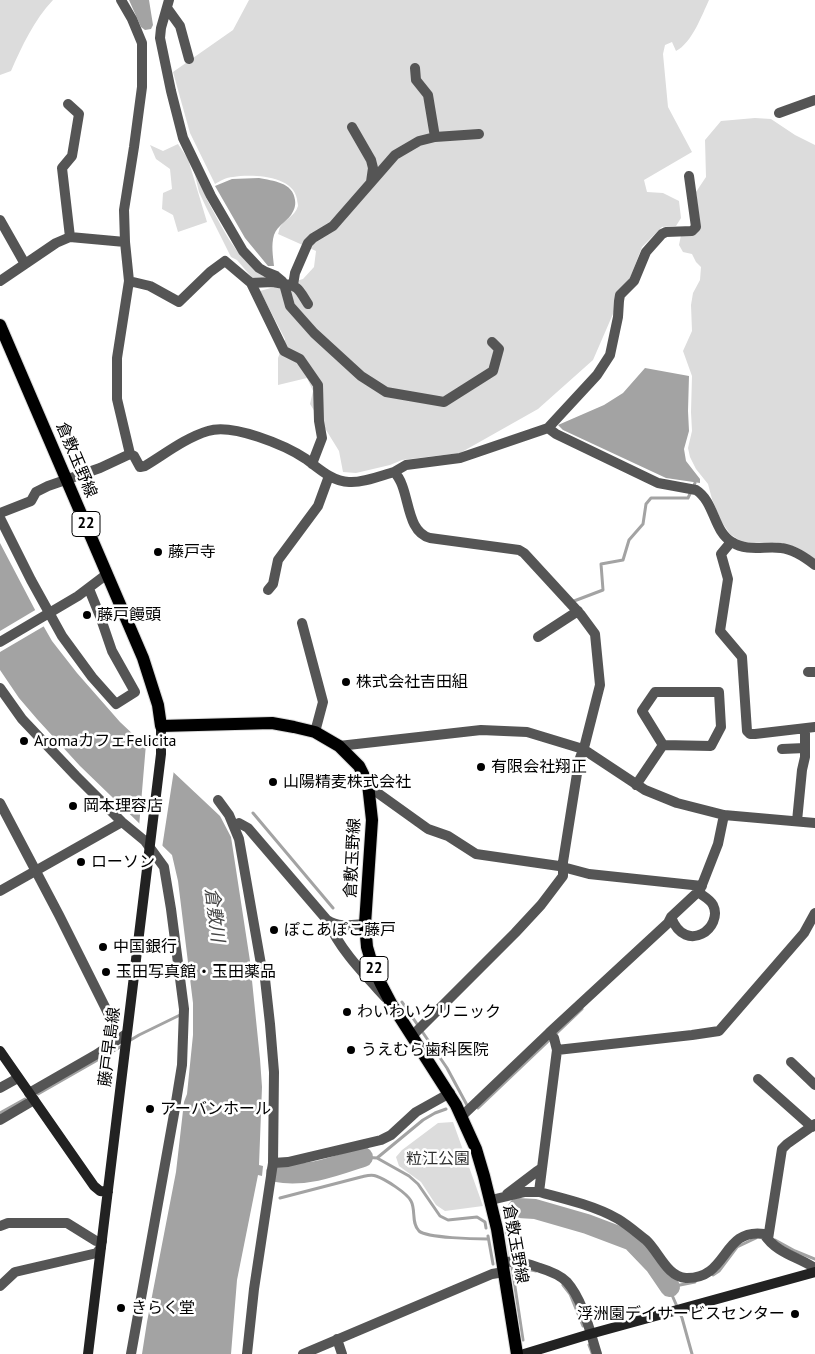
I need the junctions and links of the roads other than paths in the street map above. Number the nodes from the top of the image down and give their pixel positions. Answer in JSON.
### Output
{"nodes":[{"id":1,"x":121,"y":0,"type":"edge"},
{"id":2,"x":168,"y":4,"type":"edge"},
{"id":3,"x":160,"y":38,"type":"junction"},
{"id":4,"x":142,"y":43,"type":"junction"},
{"id":5,"x":188,"y":59,"type":"dead end"},
{"id":6,"x":415,"y":68,"type":"dead end"},
{"id":7,"x":815,"y":100,"type":"edge"},
{"id":8,"x":68,"y":104,"type":"dead end"},
{"id":9,"x":779,"y":113,"type":"dead end"},
{"id":10,"x":352,"y":127,"type":"dead end"},
{"id":11,"x":479,"y":134,"type":"dead end"},
{"id":12,"x":435,"y":137,"type":"junction"},
{"id":13,"x":690,"y":176,"type":"dead end"},
{"id":14,"x":370,"y":183,"type":"junction"},
{"id":15,"x":0,"y":220,"type":"edge"},
{"id":16,"x":70,"y":237,"type":"junction"},
{"id":17,"x":124,"y":242,"type":"junction"},
{"id":18,"x":25,"y":264,"type":"junction"},
{"id":19,"x":0,"y":281,"type":"edge"},
{"id":20,"x":128,"y":281,"type":"junction"},
{"id":21,"x":251,"y":283,"type":"junction"},
{"id":22,"x":288,"y":285,"type":"junction"},
{"id":23,"x":308,"y":304,"type":"dead end"},
{"id":24,"x":0,"y":325,"type":"edge"},
{"id":25,"x":492,"y":342,"type":"dead end"},
{"id":26,"x":548,"y":428,"type":"junction"},
{"id":27,"x":130,"y":454,"type":"junction"},
{"id":28,"x":312,"y":464,"type":"junction"},
{"id":29,"x":394,"y":472,"type":"junction"},
{"id":30,"x":329,"y":476,"type":"junction"},
{"id":31,"x":66,"y":480,"type":"junction"},
{"id":32,"x":0,"y":513,"type":"edge"},
{"id":33,"x":0,"y":518,"type":"edge"},
{"id":34,"x":730,"y":542,"type":"junction"},
{"id":35,"x":815,"y":565,"type":"edge"},
{"id":36,"x":107,"y":574,"type":"junction"},
{"id":37,"x":88,"y":589,"type":"junction"},
{"id":38,"x":268,"y":590,"type":"dead end"},
{"id":39,"x":575,"y":613,"type":"junction"},
{"id":40,"x":48,"y":615,"type":"junction"},
{"id":41,"x":302,"y":623,"type":"dead end"},
{"id":42,"x":538,"y":637,"type":"dead end"},
{"id":43,"x":0,"y":642,"type":"edge"},
{"id":44,"x":0,"y":688,"type":"edge"},
{"id":45,"x":161,"y":726,"type":"junction"},
{"id":46,"x":810,"y":728,"type":"edge"},
{"id":47,"x":315,"y":732,"type":"junction"},
{"id":48,"x":663,"y":745,"type":"junction"},
{"id":49,"x":339,"y":746,"type":"junction"},
{"id":50,"x":805,"y":748,"type":"junction"},
{"id":51,"x":583,"y":749,"type":"junction"},
{"id":52,"x":782,"y":749,"type":"dead end"},
{"id":53,"x":636,"y":785,"type":"junction"},
{"id":54,"x":368,"y":786,"type":"junction"},
{"id":55,"x":218,"y":800,"type":"dead end"},
{"id":56,"x":0,"y":804,"type":"edge"},
{"id":57,"x":724,"y":815,"type":"junction"},
{"id":58,"x":122,"y":822,"type":"junction"},
{"id":59,"x":797,"y":822,"type":"junction"},
{"id":60,"x":815,"y":823,"type":"edge"},
{"id":61,"x":234,"y":826,"type":"junction"},
{"id":62,"x":150,"y":844,"type":"junction"},
{"id":63,"x":564,"y":867,"type":"junction"},
{"id":64,"x":36,"y":871,"type":"junction"},
{"id":65,"x":700,"y":889,"type":"junction"},
{"id":66,"x":0,"y":891,"type":"edge"},
{"id":67,"x":815,"y":913,"type":"edge"},
{"id":68,"x":671,"y":918,"type":"junction"},
{"id":69,"x":328,"y":920,"type":"junction"},
{"id":70,"x":365,"y":924,"type":"junction"},
{"id":71,"x":392,"y":1005,"type":"junction"},
{"id":72,"x":114,"y":1025,"type":"dead end"},
{"id":73,"x":417,"y":1032,"type":"junction"},
{"id":74,"x":552,"y":1036,"type":"junction"},
{"id":75,"x":126,"y":1040,"type":"junction"},
{"id":76,"x":557,"y":1050,"type":"junction"},
{"id":77,"x":0,"y":1051,"type":"edge"},
{"id":78,"x":791,"y":1062,"type":"dead end"},
{"id":79,"x":18,"y":1078,"type":"junction"},
{"id":80,"x":758,"y":1079,"type":"dead end"},
{"id":81,"x":815,"y":1085,"type":"edge"},
{"id":82,"x":0,"y":1088,"type":"edge"},
{"id":83,"x":450,"y":1093,"type":"junction"},
{"id":84,"x":32,"y":1096,"type":"junction"},
{"id":85,"x":467,"y":1112,"type":"junction"},
{"id":86,"x":0,"y":1120,"type":"edge"},
{"id":87,"x":813,"y":1125,"type":"edge"},
{"id":88,"x":274,"y":1163,"type":"junction"},
{"id":89,"x":539,"y":1170,"type":"junction"},
{"id":90,"x":108,"y":1192,"type":"junction"},
{"id":91,"x":539,"y":1192,"type":"junction"},
{"id":92,"x":504,"y":1196,"type":"junction"},
{"id":93,"x":490,"y":1200,"type":"junction"},
{"id":94,"x":0,"y":1226,"type":"edge"},
{"id":95,"x":768,"y":1240,"type":"junction"},
{"id":96,"x":102,"y":1244,"type":"junction"},
{"id":97,"x":508,"y":1264,"type":"junction"},
{"id":98,"x":815,"y":1268,"type":"edge"},
{"id":99,"x":815,"y":1272,"type":"edge"},
{"id":100,"x":0,"y":1286,"type":"edge"},
{"id":101,"x":590,"y":1334,"type":"junction"},
{"id":102,"x":337,"y":1339,"type":"junction"},
{"id":103,"x":88,"y":1354,"type":"edge"},
{"id":104,"x":131,"y":1354,"type":"edge"},
{"id":105,"x":247,"y":1354,"type":"edge"},
{"id":106,"x":303,"y":1354,"type":"edge"},
{"id":107,"x":342,"y":1354,"type":"edge"},
{"id":108,"x":517,"y":1354,"type":"edge"},
{"id":109,"x":524,"y":1354,"type":"edge"},
{"id":110,"x":597,"y":1354,"type":"edge"}],
"edges":[{"from":1,"to":4,"type":"street"},
{"from":2,"to":3,"type":"street"},
{"from":2,"to":5,"type":"street"},
{"from":3,"to":4,"type":"street"},
{"from":3,"to":22,"type":"street"},
{"from":4,"to":17,"type":"street"},
{"from":6,"to":12,"type":"street"},
{"from":7,"to":9,"type":"street"},
{"from":8,"to":16,"type":"street"},
{"from":10,"to":14,"type":"street"},
{"from":11,"to":12,"type":"street"},
{"from":12,"to":14,"type":"street"},
{"from":13,"to":26,"type":"street"},
{"from":14,"to":22,"type":"street"},
{"from":15,"to":18,"type":"street"},
{"from":16,"to":17,"type":"street"},
{"from":16,"to":18,"type":"street"},
{"from":17,"to":20,"type":"street"},
{"from":18,"to":19,"type":"street"},
{"from":20,"to":21,"type":"street"},
{"from":20,"to":27,"type":"street"},
{"from":21,"to":22,"type":"street"},
{"from":21,"to":28,"type":"street"},
{"from":22,"to":23,"type":"street"},
{"from":22,"to":25,"type":"street"},
{"from":24,"to":31,"type":"main road","name":"倉敷玉野線","number":"22"},
{"from":26,"to":29,"type":"street"},
{"from":26,"to":34,"type":"street"},
{"from":27,"to":28,"type":"street"},
{"from":27,"to":31,"type":"street"},
{"from":28,"to":30,"type":"street"},
{"from":29,"to":30,"type":"street"},
{"from":29,"to":39,"type":"street"},
{"from":30,"to":38,"type":"street"},
{"from":31,"to":32,"type":"street"},
{"from":31,"to":36,"type":"main road","name":"倉敷玉野線","number":"22"},
{"from":33,"to":40,"type":"street"},
{"from":34,"to":35,"type":"street"},
{"from":34,"to":46,"type":"street"},
{"from":36,"to":37,"type":"street"},
{"from":36,"to":45,"type":"main road","name":"倉敷玉野線","number":"22"},
{"from":37,"to":40,"type":"street"},
{"from":37,"to":40,"type":"street"},
{"from":39,"to":42,"type":"street"},
{"from":39,"to":51,"type":"street"},
{"from":40,"to":43,"type":"street"},
{"from":41,"to":47,"type":"street"},
{"from":44,"to":58,"type":"street"},
{"from":45,"to":47,"type":"main road","name":"倉敷玉野線","number":"22"},
{"from":45,"to":62,"type":"main road","name":"藤戸早島線"},
{"from":46,"to":50,"type":"street"},
{"from":47,"to":49,"type":"main road","name":"倉敷玉野線","number":"22"},
{"from":48,"to":48,"type":"street"},
{"from":48,"to":53,"type":"street"},
{"from":49,"to":51,"type":"street"},
{"from":49,"to":54,"type":"main road","name":"倉敷玉野線","number":"22"},
{"from":50,"to":52,"type":"street"},
{"from":50,"to":59,"type":"street"},
{"from":51,"to":53,"type":"street"},
{"from":51,"to":63,"type":"street"},
{"from":53,"to":57,"type":"street"},
{"from":54,"to":63,"type":"street"},
{"from":54,"to":70,"type":"main road","name":"倉敷玉野線","number":"22"},
{"from":55,"to":61,"type":"street"},
{"from":56,"to":64,"type":"street"},
{"from":57,"to":59,"type":"street"},
{"from":57,"to":65,"type":"street"},
{"from":58,"to":62,"type":"street"},
{"from":58,"to":64,"type":"street"},
{"from":59,"to":60,"type":"street"},
{"from":61,"to":69,"type":"street"},
{"from":61,"to":88,"type":"street"},
{"from":62,"to":75,"type":"main road","name":"藤戸早島線"},
{"from":62,"to":104,"type":"street"},
{"from":63,"to":65,"type":"street"},
{"from":63,"to":73,"type":"street"},
{"from":64,"to":66,"type":"street"},
{"from":64,"to":72,"type":"street"},
{"from":65,"to":68,"type":"street"},
{"from":65,"to":68,"type":"street"},
{"from":67,"to":76,"type":"street"},
{"from":68,"to":74,"type":"street"},
{"from":69,"to":70,"type":"street"},
{"from":69,"to":71,"type":"street"},
{"from":70,"to":71,"type":"main road","name":"倉敷玉野線","number":"22"},
{"from":71,"to":73,"type":"main road","name":"倉敷玉野線","number":"22"},
{"from":73,"to":83,"type":"main road","name":"倉敷玉野線","number":"22"},
{"from":74,"to":76,"type":"street"},
{"from":74,"to":85,"type":"street"},
{"from":75,"to":84,"type":"street"},
{"from":75,"to":90,"type":"main road","name":"藤戸早島線"},
{"from":76,"to":89,"type":"street"},
{"from":77,"to":79,"type":"main road"},
{"from":78,"to":81,"type":"street"},
{"from":79,"to":82,"type":"street"},
{"from":79,"to":84,"type":"main road"},
{"from":80,"to":87,"type":"street"},
{"from":83,"to":85,"type":"main road","name":"倉敷玉野線","number":"22"},
{"from":83,"to":88,"type":"street"},
{"from":84,"to":86,"type":"street"},
{"from":84,"to":90,"type":"main road"},
{"from":85,"to":93,"type":"main road","name":"倉敷玉野線","number":"22"},
{"from":87,"to":95,"type":"street"},
{"from":88,"to":105,"type":"street"},
{"from":89,"to":91,"type":"street"},
{"from":89,"to":92,"type":"street"},
{"from":90,"to":96,"type":"main road","name":"藤戸早島線"},
{"from":91,"to":92,"type":"street"},
{"from":91,"to":95,"type":"street"},
{"from":92,"to":93,"type":"street"},
{"from":93,"to":97,"type":"main road","name":"倉敷玉野線","number":"22"},
{"from":94,"to":96,"type":"street"},
{"from":95,"to":98,"type":"street"},
{"from":96,"to":100,"type":"street"},
{"from":96,"to":103,"type":"main road","name":"藤戸早島線"},
{"from":97,"to":101,"type":"street"},
{"from":97,"to":102,"type":"street"},
{"from":97,"to":108,"type":"main road","name":"倉敷玉野線","number":"22"},
{"from":99,"to":101,"type":"main road"},
{"from":101,"to":109,"type":"main road"},
{"from":101,"to":110,"type":"street"},
{"from":102,"to":106,"type":"street"},
{"from":102,"to":107,"type":"street"}]}
